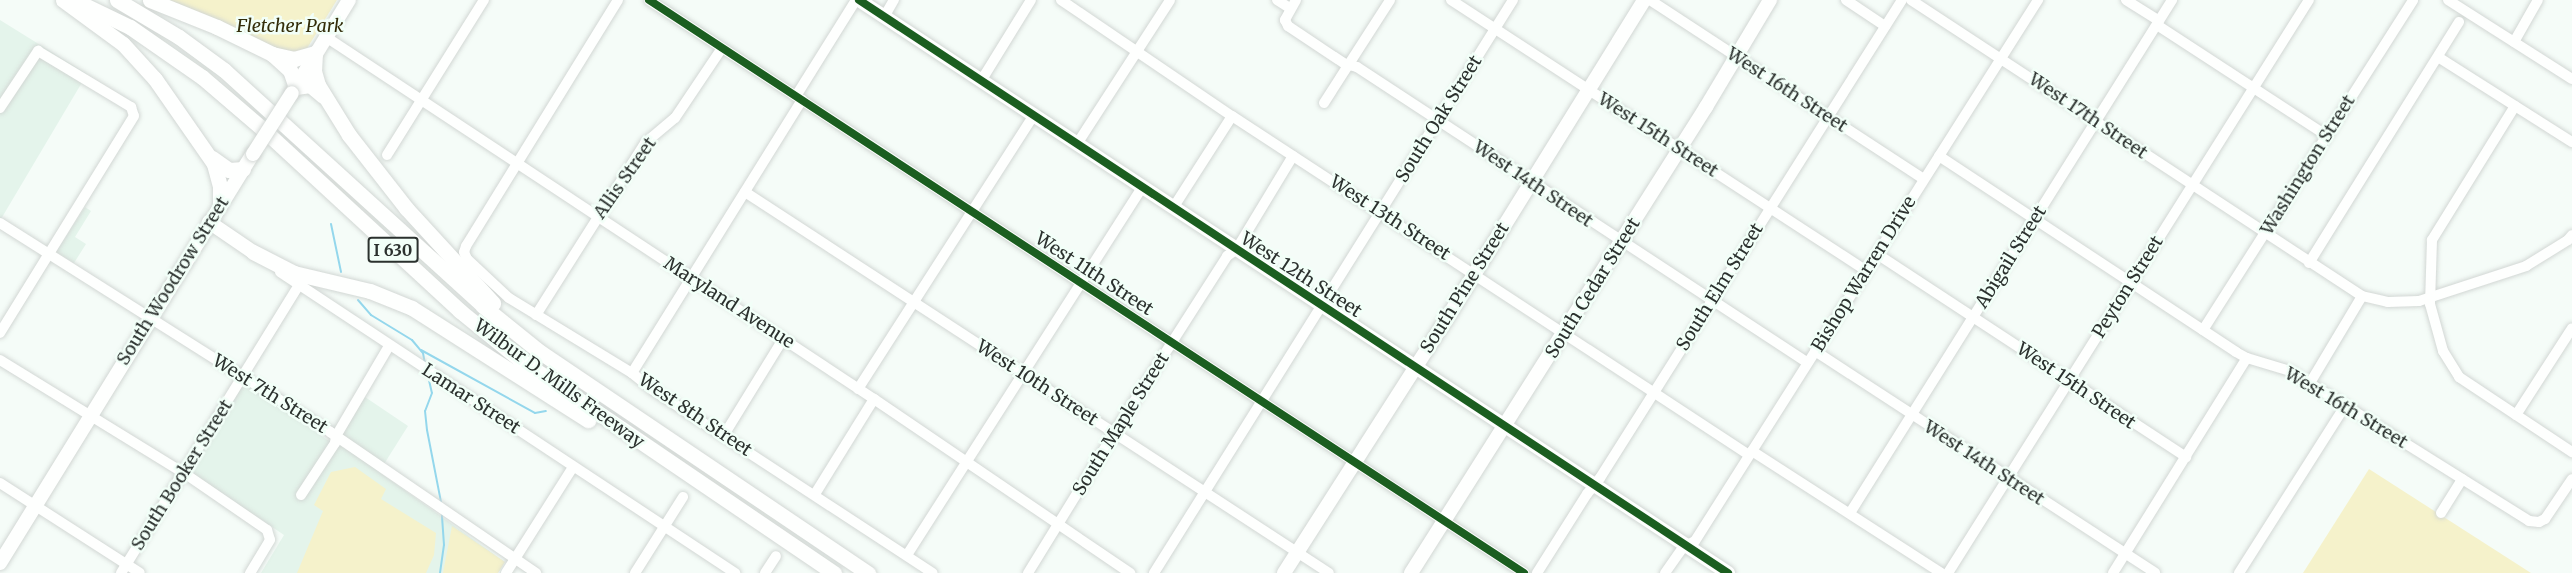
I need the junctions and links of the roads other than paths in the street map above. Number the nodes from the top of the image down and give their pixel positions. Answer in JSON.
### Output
{"nodes":[{"id":1,"x":63,"y":0,"type":"edge"},
{"id":2,"x":74,"y":0,"type":"edge"},
{"id":3,"x":117,"y":0,"type":"edge"},
{"id":4,"x":150,"y":0,"type":"edge"},
{"id":5,"x":349,"y":0,"type":"edge"},
{"id":6,"x":484,"y":0,"type":"edge"},
{"id":7,"x":618,"y":0,"type":"edge"},
{"id":8,"x":648,"y":0,"type":"edge"},
{"id":9,"x":858,"y":0,"type":"edge"},
{"id":10,"x":894,"y":0,"type":"edge"},
{"id":11,"x":1031,"y":0,"type":"edge"},
{"id":12,"x":1061,"y":0,"type":"edge"},
{"id":13,"x":1170,"y":0,"type":"edge"},
{"id":14,"x":1277,"y":0,"type":"edge"},
{"id":15,"x":1390,"y":0,"type":"edge"},
{"id":16,"x":1451,"y":0,"type":"edge"},
{"id":17,"x":1513,"y":0,"type":"edge"},
{"id":18,"x":1644,"y":0,"type":"edge"},
{"id":19,"x":1650,"y":0,"type":"edge"},
{"id":20,"x":1770,"y":0,"type":"edge"},
{"id":21,"x":1846,"y":0,"type":"edge"},
{"id":22,"x":1902,"y":0,"type":"edge"},
{"id":23,"x":1911,"y":0,"type":"edge"},
{"id":24,"x":2038,"y":0,"type":"edge"},
{"id":25,"x":2126,"y":0,"type":"edge"},
{"id":26,"x":2172,"y":0,"type":"edge"},
{"id":27,"x":2309,"y":0,"type":"edge"},
{"id":28,"x":2413,"y":0,"type":"edge"},
{"id":29,"x":2448,"y":0,"type":"edge"},
{"id":30,"x":2538,"y":0,"type":"edge"},
{"id":31,"x":1293,"y":4,"type":"edge"},
{"id":32,"x":884,"y":17,"type":"junction"},
{"id":33,"x":2459,"y":22,"type":"dead end"},
{"id":34,"x":2158,"y":23,"type":"junction"},
{"id":35,"x":1885,"y":26,"type":"junction"},
{"id":36,"x":1495,"y":29,"type":"junction"},
{"id":37,"x":326,"y":37,"type":"junction"},
{"id":38,"x":2514,"y":42,"type":"junction"},
{"id":39,"x":722,"y":48,"type":"junction"},
{"id":40,"x":1136,"y":49,"type":"junction"},
{"id":41,"x":315,"y":53,"type":"junction"},
{"id":42,"x":272,"y":54,"type":"junction"},
{"id":43,"x":2001,"y":57,"type":"junction"},
{"id":44,"x":2438,"y":57,"type":"junction"},
{"id":45,"x":1735,"y":58,"type":"junction"},
{"id":46,"x":1350,"y":65,"type":"junction"},
{"id":47,"x":2572,"y":79,"type":"edge"},
{"id":48,"x":981,"y":81,"type":"junction"},
{"id":49,"x":2254,"y":89,"type":"junction"},
{"id":50,"x":294,"y":90,"type":"junction"},
{"id":51,"x":1588,"y":90,"type":"junction"},
{"id":52,"x":323,"y":96,"type":"junction"},
{"id":53,"x":799,"y":98,"type":"junction"},
{"id":54,"x":421,"y":100,"type":"junction"},
{"id":55,"x":1324,"y":103,"type":"dead end"},
{"id":56,"x":2515,"y":106,"type":"junction"},
{"id":57,"x":0,"y":108,"type":"edge"},
{"id":58,"x":1033,"y":116,"type":"junction"},
{"id":59,"x":1232,"y":116,"type":"junction"},
{"id":60,"x":1828,"y":116,"type":"junction"},
{"id":61,"x":1438,"y":121,"type":"junction"},
{"id":62,"x":2096,"y":122,"type":"junction"},
{"id":63,"x":2327,"y":136,"type":"junction"},
{"id":64,"x":2572,"y":142,"type":"edge"},
{"id":65,"x":1077,"y":144,"type":"junction"},
{"id":66,"x":1680,"y":149,"type":"junction"},
{"id":67,"x":387,"y":155,"type":"dead end"},
{"id":68,"x":210,"y":156,"type":"junction"},
{"id":69,"x":1293,"y":156,"type":"junction"},
{"id":70,"x":1939,"y":156,"type":"junction"},
{"id":71,"x":517,"y":163,"type":"junction"},
{"id":72,"x":243,"y":169,"type":"junction"},
{"id":73,"x":1924,"y":179,"type":"junction"},
{"id":74,"x":1532,"y":183,"type":"junction"},
{"id":75,"x":2193,"y":186,"type":"junction"},
{"id":76,"x":1142,"y":188,"type":"junction"},
{"id":77,"x":745,"y":192,"type":"junction"},
{"id":78,"x":220,"y":204,"type":"junction"},
{"id":79,"x":1173,"y":208,"type":"junction"},
{"id":80,"x":1769,"y":208,"type":"junction"},
{"id":81,"x":971,"y":212,"type":"junction"},
{"id":82,"x":1380,"y":213,"type":"junction"},
{"id":83,"x":597,"y":216,"type":"junction"},
{"id":84,"x":2034,"y":220,"type":"junction"},
{"id":85,"x":209,"y":222,"type":"junction"},
{"id":86,"x":0,"y":223,"type":"edge"},
{"id":87,"x":2265,"y":233,"type":"junction"},
{"id":88,"x":2571,"y":240,"type":"edge"},
{"id":89,"x":1621,"y":242,"type":"junction"},
{"id":90,"x":1236,"y":250,"type":"junction"},
{"id":91,"x":253,"y":252,"type":"junction"},
{"id":92,"x":1877,"y":254,"type":"junction"},
{"id":93,"x":50,"y":255,"type":"junction"},
{"id":94,"x":2309,"y":263,"type":"junction"},
{"id":95,"x":1866,"y":271,"type":"junction"},
{"id":96,"x":1474,"y":273,"type":"junction"},
{"id":97,"x":691,"y":278,"type":"junction"},
{"id":98,"x":2131,"y":283,"type":"junction"},
{"id":99,"x":1082,"y":284,"type":"junction"},
{"id":100,"x":299,"y":285,"type":"junction"},
{"id":101,"x":2361,"y":296,"type":"junction"},
{"id":102,"x":2430,"y":298,"type":"junction"},
{"id":103,"x":1712,"y":300,"type":"junction"},
{"id":104,"x":913,"y":303,"type":"junction"},
{"id":105,"x":1322,"y":307,"type":"junction"},
{"id":106,"x":536,"y":315,"type":"junction"},
{"id":107,"x":150,"y":318,"type":"junction"},
{"id":108,"x":1972,"y":318,"type":"junction"},
{"id":109,"x":2572,"y":328,"type":"edge"},
{"id":110,"x":2203,"y":330,"type":"junction"},
{"id":111,"x":0,"y":333,"type":"edge"},
{"id":112,"x":1564,"y":333,"type":"junction"},
{"id":113,"x":783,"y":339,"type":"junction"},
{"id":114,"x":1172,"y":343,"type":"junction"},
{"id":115,"x":389,"y":346,"type":"junction"},
{"id":116,"x":1815,"y":351,"type":"junction"},
{"id":117,"x":2247,"y":358,"type":"junction"},
{"id":118,"x":0,"y":360,"type":"edge"},
{"id":119,"x":1808,"y":363,"type":"junction"},
{"id":120,"x":562,"y":368,"type":"junction"},
{"id":121,"x":1414,"y":368,"type":"junction"},
{"id":122,"x":632,"y":373,"type":"junction"},
{"id":123,"x":1023,"y":375,"type":"junction"},
{"id":124,"x":243,"y":377,"type":"junction"},
{"id":125,"x":2068,"y":382,"type":"junction"},
{"id":126,"x":2310,"y":383,"type":"junction"},
{"id":127,"x":858,"y":389,"type":"junction"},
{"id":128,"x":1654,"y":393,"type":"junction"},
{"id":129,"x":874,"y":399,"type":"junction"},
{"id":130,"x":1262,"y":402,"type":"junction"},
{"id":131,"x":2345,"y":406,"type":"junction"},
{"id":132,"x":2516,"y":415,"type":"junction"},
{"id":133,"x":91,"y":416,"type":"junction"},
{"id":134,"x":1910,"y":416,"type":"junction"},
{"id":135,"x":1504,"y":427,"type":"junction"},
{"id":136,"x":1114,"y":433,"type":"junction"},
{"id":137,"x":724,"y":435,"type":"junction"},
{"id":138,"x":336,"y":436,"type":"junction"},
{"id":139,"x":2572,"y":452,"type":"edge"},
{"id":140,"x":1750,"y":453,"type":"junction"},
{"id":141,"x":2186,"y":457,"type":"junction"},
{"id":142,"x":1353,"y":461,"type":"junction"},
{"id":143,"x":966,"y":462,"type":"junction"},
{"id":144,"x":573,"y":466,"type":"junction"},
{"id":145,"x":184,"y":473,"type":"junction"},
{"id":146,"x":2008,"y":478,"type":"junction"},
{"id":147,"x":2462,"y":478,"type":"junction"},
{"id":148,"x":2572,"y":479,"type":"edge"},
{"id":149,"x":0,"y":483,"type":"edge"},
{"id":150,"x":1595,"y":486,"type":"junction"},
{"id":151,"x":1205,"y":492,"type":"junction"},
{"id":152,"x":815,"y":494,"type":"junction"},
{"id":153,"x":300,"y":495,"type":"dead end"},
{"id":154,"x":717,"y":495,"type":"junction"},
{"id":155,"x":683,"y":497,"type":"dead end"},
{"id":156,"x":36,"y":506,"type":"junction"},
{"id":157,"x":1850,"y":513,"type":"junction"},
{"id":158,"x":2441,"y":513,"type":"dead end"},
{"id":159,"x":1443,"y":521,"type":"junction"},
{"id":160,"x":1058,"y":525,"type":"junction"},
{"id":161,"x":665,"y":526,"type":"junction"},
{"id":162,"x":807,"y":532,"type":"junction"},
{"id":163,"x":1687,"y":546,"type":"junction"},
{"id":164,"x":1297,"y":552,"type":"junction"},
{"id":165,"x":2125,"y":554,"type":"junction"},
{"id":166,"x":906,"y":555,"type":"junction"},
{"id":167,"x":776,"y":556,"type":"dead end"},
{"id":168,"x":514,"y":559,"type":"junction"},
{"id":169,"x":0,"y":563,"type":"edge"},
{"id":170,"x":124,"y":569,"type":"edge"},
{"id":171,"x":140,"y":573,"type":"edge"},
{"id":172,"x":250,"y":573,"type":"edge"},
{"id":173,"x":506,"y":573,"type":"edge"},
{"id":174,"x":536,"y":573,"type":"edge"},
{"id":175,"x":635,"y":573,"type":"edge"},
{"id":176,"x":735,"y":573,"type":"edge"},
{"id":177,"x":765,"y":573,"type":"edge"},
{"id":178,"x":834,"y":573,"type":"edge"},
{"id":179,"x":868,"y":573,"type":"edge"},
{"id":180,"x":876,"y":573,"type":"edge"},
{"id":181,"x":933,"y":573,"type":"edge"},
{"id":182,"x":1028,"y":573,"type":"edge"},
{"id":183,"x":1130,"y":573,"type":"edge"},
{"id":184,"x":1154,"y":573,"type":"edge"},
{"id":185,"x":1284,"y":573,"type":"edge"},
{"id":186,"x":1329,"y":573,"type":"edge"},
{"id":187,"x":1411,"y":573,"type":"edge"},
{"id":188,"x":1524,"y":573,"type":"edge"},
{"id":189,"x":1537,"y":573,"type":"edge"},
{"id":190,"x":1665,"y":573,"type":"edge"},
{"id":191,"x":1728,"y":573,"type":"edge"},
{"id":192,"x":1941,"y":573,"type":"edge"},
{"id":193,"x":1948,"y":573,"type":"edge"},
{"id":194,"x":2113,"y":573,"type":"edge"},
{"id":195,"x":2155,"y":573,"type":"edge"},
{"id":196,"x":2239,"y":573,"type":"edge"}],
"edges":[{"from":1,"to":68,"type":"highway"},
{"from":2,"to":154,"type":"highway","name":"Wilbur D. Mills Freeway","number":"I 630"},
{"from":3,"to":120,"type":"highway","name":"Wilbur D. Mills Freeway","number":"I 630"},
{"from":4,"to":42,"type":"highway"},
{"from":5,"to":37,"type":"main road","name":"South Woodrow Street"},
{"from":6,"to":54,"type":"street"},
{"from":7,"to":71,"type":"street"},
{"from":8,"to":39,"type":"street","name":"West 11th Street"},
{"from":9,"to":32,"type":"main road","name":"West 12th Street"},
{"from":9,"to":53,"type":"street"},
{"from":10,"to":32,"type":"street"},
{"from":11,"to":48,"type":"street"},
{"from":12,"to":40,"type":"street","name":"West 13th Street"},
{"from":13,"to":40,"type":"street"},
{"from":14,"to":31,"type":"street","name":"West 14th Street"},
{"from":15,"to":46,"type":"street"},
{"from":16,"to":36,"type":"street","name":"West 15th Street"},
{"from":17,"to":36,"type":"street","name":"South Oak Street"},
{"from":18,"to":51,"type":"main road","name":"South Pine Street"},
{"from":19,"to":45,"type":"street","name":"West 16th Street"},
{"from":20,"to":45,"type":"main road","name":"South Cedar Street"},
{"from":21,"to":35,"type":"street"},
{"from":22,"to":35,"type":"street","name":"South Elm Street"},
{"from":23,"to":43,"type":"street","name":"West 17th Street"},
{"from":24,"to":43,"type":"street","name":"Bishop Warren Drive"},
{"from":25,"to":34,"type":"street"},
{"from":26,"to":34,"type":"street","name":"Abigail Street"},
{"from":27,"to":49,"type":"street","name":"Peyton Street"},
{"from":28,"to":63,"type":"street","name":"Washington Street"},
{"from":29,"to":38,"type":"street"},
{"from":30,"to":38,"type":"street"},
{"from":31,"to":46,"type":"street","name":"West 14th Street"},
{"from":32,"to":48,"type":"main road","name":"West 12th Street"},
{"from":33,"to":44,"type":"street"},
{"from":34,"to":49,"type":"street"},
{"from":34,"to":62,"type":"street","name":"Abigail Street"},
{"from":35,"to":60,"type":"street","name":"South Elm Street"},
{"from":36,"to":51,"type":"street","name":"West 15th Street"},
{"from":36,"to":61,"type":"street","name":"South Oak Street"},
{"from":37,"to":41,"type":"main road","name":"South Woodrow Street"},
{"from":37,"to":54,"type":"street","name":"Maryland Avenue"},
{"from":38,"to":47,"type":"street"},
{"from":39,"to":53,"type":"street","name":"West 11th Street"},
{"from":39,"to":83,"type":"street","name":"Allis Street"},
{"from":40,"to":59,"type":"street","name":"West 13th Street"},
{"from":40,"to":65,"type":"street"},
{"from":41,"to":42,"type":"highway"},
{"from":41,"to":50,"type":"main road","name":"South Woodrow Street"},
{"from":41,"to":52,"type":"highway"},
{"from":42,"to":50,"type":"highway"},
{"from":43,"to":62,"type":"street","name":"West 17th Street"},
{"from":43,"to":70,"type":"street","name":"Bishop Warren Drive"},
{"from":44,"to":56,"type":"street"},
{"from":44,"to":94,"type":"street"},
{"from":45,"to":60,"type":"street","name":"West 16th Street"},
{"from":45,"to":66,"type":"main road","name":"South Cedar Street"},
{"from":46,"to":55,"type":"street"},
{"from":46,"to":61,"type":"street","name":"West 14th Street"},
{"from":48,"to":58,"type":"main road","name":"West 12th Street"},
{"from":49,"to":63,"type":"street"},
{"from":49,"to":75,"type":"street","name":"Peyton Street"},
{"from":50,"to":52,"type":"highway"},
{"from":50,"to":72,"type":"main road","name":"South Woodrow Street","bridge":true},
{"from":51,"to":66,"type":"street","name":"West 15th Street"},
{"from":51,"to":74,"type":"main road","name":"South Pine Street"},
{"from":52,"to":120,"type":"highway"},
{"from":53,"to":77,"type":"street"},
{"from":53,"to":81,"type":"street","name":"West 11th Street"},
{"from":54,"to":67,"type":"street"},
{"from":54,"to":71,"type":"street","name":"Maryland Avenue"},
{"from":56,"to":64,"type":"street"},
{"from":56,"to":102,"type":"street"},
{"from":57,"to":93,"type":"street"},
{"from":58,"to":65,"type":"main road","name":"West 12th Street"},
{"from":58,"to":81,"type":"street"},
{"from":59,"to":69,"type":"street","name":"West 13th Street"},
{"from":59,"to":79,"type":"street"},
{"from":60,"to":73,"type":"street","name":"West 16th Street"},
{"from":60,"to":80,"type":"street","name":"South Elm Street"},
{"from":61,"to":74,"type":"street","name":"West 14th Street"},
{"from":61,"to":82,"type":"street","name":"South Oak Street"},
{"from":62,"to":75,"type":"street","name":"West 17th Street"},
{"from":62,"to":84,"type":"street","name":"Abigail Street"},
{"from":63,"to":87,"type":"street","name":"Washington Street"},
{"from":65,"to":76,"type":"main road","name":"West 12th Street"},
{"from":66,"to":80,"type":"street","name":"West 15th Street"},
{"from":66,"to":89,"type":"main road","name":"South Cedar Street"},
{"from":68,"to":72,"type":"highway"},
{"from":68,"to":78,"type":"highway"},
{"from":69,"to":82,"type":"street","name":"West 13th Street"},
{"from":69,"to":90,"type":"street","name":"South Maple Street"},
{"from":70,"to":73,"type":"street","name":"Bishop Warren Drive"},
{"from":70,"to":84,"type":"street","name":"West 16th Street"},
{"from":71,"to":83,"type":"street","name":"Maryland Avenue"},
{"from":71,"to":106,"type":"street","name":"West 8th Street"},
{"from":72,"to":78,"type":"main road","name":"South Woodrow Street"},
{"from":73,"to":92,"type":"street","name":"Bishop Warren Drive"},
{"from":74,"to":89,"type":"street","name":"West 14th Street"},
{"from":74,"to":96,"type":"main road","name":"South Pine Street"},
{"from":75,"to":87,"type":"street","name":"West 17th Street"},
{"from":75,"to":98,"type":"street","name":"Peyton Street"},
{"from":76,"to":79,"type":"main road","name":"West 12th Street"},
{"from":76,"to":99,"type":"street"},
{"from":77,"to":97,"type":"street"},
{"from":77,"to":104,"type":"street","name":"West 10th Street"},
{"from":78,"to":85,"type":"main road","name":"South Woodrow Street"},
{"from":79,"to":90,"type":"main road","name":"West 12th Street"},
{"from":80,"to":95,"type":"street","name":"West 15th Street"},
{"from":80,"to":103,"type":"street","name":"South Elm Street"},
{"from":81,"to":99,"type":"street","name":"West 11th Street"},
{"from":81,"to":104,"type":"street"},
{"from":82,"to":96,"type":"street","name":"West 13th Street"},
{"from":82,"to":105,"type":"street","name":"South Oak Street"},
{"from":83,"to":97,"type":"street","name":"Maryland Avenue"},
{"from":83,"to":106,"type":"street","name":"Allis Street"},
{"from":84,"to":98,"type":"street","name":"West 16th Street"},
{"from":84,"to":108,"type":"street","name":"Abigail Street"},
{"from":85,"to":91,"type":"main road","name":"Lamar Street"},
{"from":85,"to":107,"type":"main road","name":"South Woodrow Street"},
{"from":86,"to":93,"type":"street","name":"West 7th Street"},
{"from":87,"to":94,"type":"street","name":"West 17th Street"},
{"from":87,"to":110,"type":"street","name":"Washington Street"},
{"from":88,"to":102,"type":"street"},
{"from":89,"to":103,"type":"street","name":"West 14th Street"},
{"from":89,"to":112,"type":"main road","name":"South Cedar Street"},
{"from":90,"to":105,"type":"main road","name":"West 12th Street"},
{"from":90,"to":114,"type":"street","name":"South Maple Street"},
{"from":91,"to":100,"type":"street","name":"Lamar Street"},
{"from":91,"to":154,"type":"highway"},
{"from":92,"to":95,"type":"street","name":"Bishop Warren Drive"},
{"from":92,"to":108,"type":"street","name":"West 15th Street"},
{"from":93,"to":107,"type":"street","name":"West 7th Street"},
{"from":93,"to":111,"type":"street"},
{"from":94,"to":101,"type":"street","name":"West 17th Street"},
{"from":95,"to":116,"type":"street","name":"Bishop Warren Drive"},
{"from":96,"to":112,"type":"street","name":"West 13th Street"},
{"from":96,"to":121,"type":"main road","name":"South Pine Street"},
{"from":97,"to":113,"type":"street","name":"Maryland Avenue"},
{"from":97,"to":122,"type":"street"},
{"from":98,"to":110,"type":"street","name":"West 16th Street"},
{"from":98,"to":125,"type":"street","name":"Peyton Street"},
{"from":99,"to":114,"type":"street","name":"West 11th Street"},
{"from":99,"to":123,"type":"street"},
{"from":100,"to":115,"type":"street","name":"Lamar Street"},
{"from":100,"to":124,"type":"street","name":"South Booker Street"},
{"from":101,"to":102,"type":"street"},
{"from":101,"to":126,"type":"street"},
{"from":102,"to":132,"type":"street"},
{"from":103,"to":119,"type":"street","name":"West 14th Street"},
{"from":103,"to":128,"type":"street","name":"South Elm Street"},
{"from":104,"to":123,"type":"street","name":"West 10th Street"},
{"from":104,"to":127,"type":"street"},
{"from":105,"to":121,"type":"main road","name":"West 12th Street"},
{"from":105,"to":130,"type":"street","name":"South Oak Street"},
{"from":106,"to":122,"type":"street","name":"West 8th Street"},
{"from":107,"to":124,"type":"street","name":"West 7th Street"},
{"from":107,"to":133,"type":"main road","name":"South Woodrow Street"},
{"from":108,"to":125,"type":"street","name":"West 15th Street"},
{"from":108,"to":134,"type":"street","name":"Abigail Street"},
{"from":109,"to":132,"type":"street"},
{"from":110,"to":117,"type":"street","name":"West 16th Street"},
{"from":112,"to":128,"type":"street","name":"West 13th Street"},
{"from":112,"to":135,"type":"main road","name":"South Cedar Street"},
{"from":113,"to":127,"type":"street","name":"Maryland Avenue"},
{"from":113,"to":137,"type":"street"},
{"from":114,"to":130,"type":"street","name":"West 11th Street"},
{"from":114,"to":136,"type":"street","name":"South Maple Street"},
{"from":115,"to":138,"type":"street"},
{"from":115,"to":144,"type":"street","name":"Lamar Street"},
{"from":116,"to":119,"type":"street","name":"Bishop Warren Drive"},
{"from":116,"to":134,"type":"street","name":"West 14th Street"},
{"from":117,"to":126,"type":"street","name":"West 16th Street"},
{"from":117,"to":141,"type":"street"},
{"from":118,"to":133,"type":"street"},
{"from":119,"to":140,"type":"street","name":"Bishop Warren Drive"},
{"from":120,"to":162,"type":"highway","name":"Wilbur D. Mills Freeway","number":"I 630"},
{"from":121,"to":135,"type":"main road","name":"West 12th Street"},
{"from":121,"to":142,"type":"main road","name":"South Pine Street"},
{"from":122,"to":137,"type":"street","name":"West 8th Street"},
{"from":123,"to":136,"type":"street","name":"West 10th Street"},
{"from":123,"to":143,"type":"street"},
{"from":124,"to":138,"type":"street","name":"West 7th Street"},
{"from":124,"to":145,"type":"street","name":"South Booker Street"},
{"from":125,"to":141,"type":"street","name":"West 15th Street"},
{"from":125,"to":146,"type":"street","name":"Peyton Street"},
{"from":126,"to":131,"type":"street","name":"West 16th Street"},
{"from":127,"to":129,"type":"street","name":"Maryland Avenue"},
{"from":128,"to":140,"type":"street","name":"West 13th Street"},
{"from":128,"to":150,"type":"street","name":"South Elm Street"},
{"from":129,"to":143,"type":"street","name":"Maryland Avenue"},
{"from":129,"to":152,"type":"street"},
{"from":130,"to":142,"type":"street","name":"West 11th Street"},
{"from":130,"to":151,"type":"street","name":"South Oak Street"},
{"from":131,"to":147,"type":"street","name":"West 16th Street"},
{"from":131,"to":196,"type":"street"},
{"from":132,"to":139,"type":"street"},
{"from":133,"to":145,"type":"street"},
{"from":133,"to":156,"type":"main road","name":"South Woodrow Street"},
{"from":134,"to":146,"type":"street","name":"West 14th Street"},
{"from":134,"to":157,"type":"street","name":"Abigail Street"},
{"from":135,"to":150,"type":"main road","name":"West 12th Street"},
{"from":135,"to":159,"type":"main road","name":"South Cedar Street"},
{"from":136,"to":151,"type":"street","name":"West 10th Street"},
{"from":136,"to":160,"type":"street","name":"South Maple Street"},
{"from":137,"to":152,"type":"street","name":"West 8th Street"},
{"from":138,"to":153,"type":"street"},
{"from":138,"to":168,"type":"street","name":"West 7th Street"},
{"from":140,"to":157,"type":"street","name":"West 13th Street"},
{"from":140,"to":163,"type":"street","name":"Bishop Warren Drive"},
{"from":141,"to":165,"type":"street"},
{"from":142,"to":159,"type":"street","name":"West 11th Street"},
{"from":142,"to":164,"type":"main road","name":"South Pine Street"},
{"from":143,"to":160,"type":"street","name":"Maryland Avenue"},
{"from":143,"to":166,"type":"street"},
{"from":144,"to":161,"type":"street","name":"Lamar Street"},
{"from":144,"to":168,"type":"street"},
{"from":145,"to":170,"type":"street","name":"South Booker Street"},
{"from":145,"to":172,"type":"street"},
{"from":146,"to":165,"type":"street","name":"West 14th Street"},
{"from":146,"to":193,"type":"street","name":"Peyton Street"},
{"from":147,"to":148,"type":"street","name":"West 16th Street"},
{"from":147,"to":158,"type":"street"},
{"from":149,"to":156,"type":"street"},
{"from":150,"to":163,"type":"main road","name":"West 12th Street"},
{"from":150,"to":189,"type":"street","name":"South Elm Street"},
{"from":151,"to":164,"type":"street","name":"West 10th Street"},
{"from":151,"to":184,"type":"street","name":"South Oak Street"},
{"from":152,"to":166,"type":"street","name":"West 8th Street"},
{"from":154,"to":178,"type":"highway","name":"Wilbur D. Mills Freeway","number":"I 630"},
{"from":155,"to":161,"type":"street"},
{"from":156,"to":169,"type":"main road","name":"South Woodrow Street"},
{"from":156,"to":170,"type":"street"},
{"from":157,"to":192,"type":"street","name":"West 13th Street"},
{"from":159,"to":187,"type":"main road","name":"South Cedar Street"},
{"from":159,"to":188,"type":"street","name":"West 11th Street"},
{"from":160,"to":182,"type":"street","name":"South Maple Street"},
{"from":160,"to":183,"type":"street","name":"Maryland Avenue"},
{"from":161,"to":175,"type":"street"},
{"from":161,"to":176,"type":"street","name":"Lamar Street"},
{"from":162,"to":179,"type":"highway","name":"Wilbur D. Mills Freeway","number":"I 630"},
{"from":162,"to":180,"type":"highway"},
{"from":163,"to":190,"type":"street","name":"Bishop Warren Drive"},
{"from":163,"to":191,"type":"main road","name":"West 12th Street"},
{"from":164,"to":185,"type":"main road","name":"South Pine Street"},
{"from":164,"to":186,"type":"street","name":"West 10th Street"},
{"from":165,"to":194,"type":"street"},
{"from":165,"to":195,"type":"street","name":"West 14th Street"},
{"from":166,"to":181,"type":"street","name":"West 8th Street"},
{"from":167,"to":177,"type":"street"},
{"from":168,"to":173,"type":"street"},
{"from":168,"to":174,"type":"street","name":"West 7th Street"},
{"from":170,"to":171,"type":"street"}]}
